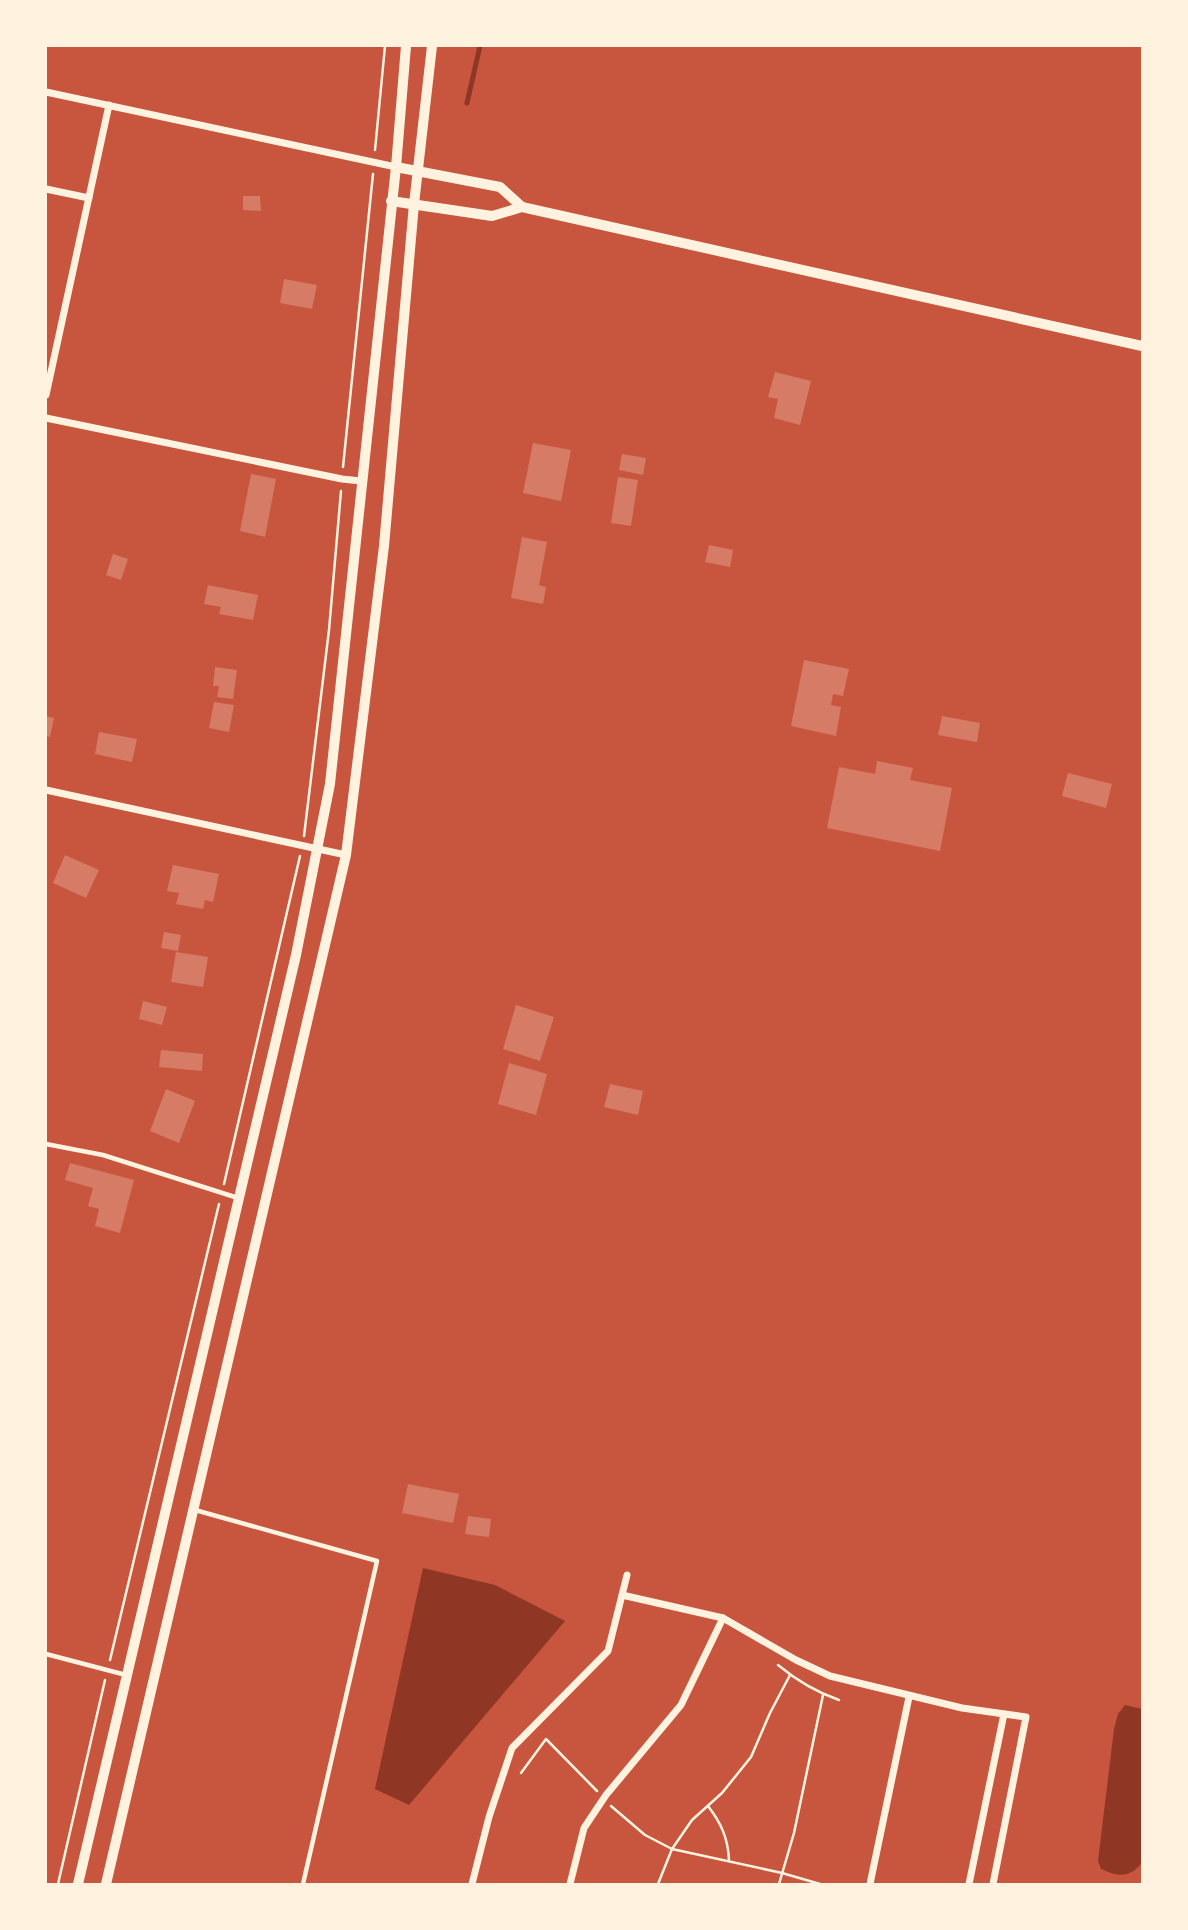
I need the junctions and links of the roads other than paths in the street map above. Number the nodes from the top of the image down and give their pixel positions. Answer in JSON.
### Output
{"nodes":[{"id":1,"x":407,"y":46,"type":"edge"},
{"id":2,"x":432,"y":46,"type":"edge"},
{"id":3,"x":46,"y":92,"type":"edge"},
{"id":4,"x":109,"y":105,"type":"junction"},
{"id":5,"x":396,"y":167,"type":"junction"},
{"id":6,"x":419,"y":170,"type":"junction"},
{"id":7,"x":46,"y":189,"type":"edge"},
{"id":8,"x":89,"y":198,"type":"junction"},
{"id":9,"x":391,"y":201,"type":"junction"},
{"id":10,"x":414,"y":204,"type":"junction"},
{"id":11,"x":522,"y":207,"type":"junction"},
{"id":12,"x":1143,"y":346,"type":"edge"},
{"id":13,"x":46,"y":395,"type":"edge"},
{"id":14,"x":46,"y":418,"type":"edge"},
{"id":15,"x":361,"y":481,"type":"junction"},
{"id":16,"x":46,"y":790,"type":"edge"},
{"id":17,"x":319,"y":848,"type":"junction"},
{"id":18,"x":346,"y":855,"type":"junction"},
{"id":19,"x":46,"y":1144,"type":"edge"},
{"id":20,"x":239,"y":1198,"type":"junction"},
{"id":21,"x":194,"y":1510,"type":"junction"},
{"id":22,"x":627,"y":1576,"type":"dead end"},
{"id":23,"x":622,"y":1595,"type":"junction"},
{"id":24,"x":723,"y":1618,"type":"junction"},
{"id":25,"x":46,"y":1654,"type":"edge"},
{"id":26,"x":127,"y":1675,"type":"junction"},
{"id":27,"x":909,"y":1697,"type":"junction"},
{"id":28,"x":1004,"y":1714,"type":"junction"},
{"id":29,"x":78,"y":1885,"type":"edge"},
{"id":30,"x":106,"y":1885,"type":"edge"},
{"id":31,"x":303,"y":1885,"type":"edge"},
{"id":32,"x":472,"y":1885,"type":"edge"},
{"id":33,"x":570,"y":1885,"type":"edge"},
{"id":34,"x":870,"y":1885,"type":"edge"},
{"id":35,"x":969,"y":1885,"type":"edge"},
{"id":36,"x":993,"y":1885,"type":"edge"}],
"edges":[{"from":1,"to":5,"type":"street"},
{"from":2,"to":6,"type":"street"},
{"from":3,"to":4,"type":"street"},
{"from":4,"to":5,"type":"street"},
{"from":4,"to":8,"type":"street"},
{"from":5,"to":6,"type":"street"},
{"from":5,"to":9,"type":"street"},
{"from":6,"to":10,"type":"street"},
{"from":6,"to":11,"type":"street"},
{"from":7,"to":8,"type":"street"},
{"from":8,"to":13,"type":"street"},
{"from":9,"to":10,"type":"street"},
{"from":9,"to":15,"type":"street"},
{"from":10,"to":11,"type":"street"},
{"from":10,"to":18,"type":"street"},
{"from":11,"to":12,"type":"street"},
{"from":14,"to":15,"type":"street"},
{"from":15,"to":17,"type":"street"},
{"from":16,"to":17,"type":"street"},
{"from":17,"to":18,"type":"street"},
{"from":17,"to":20,"type":"street"},
{"from":18,"to":21,"type":"street"},
{"from":19,"to":20,"type":"lane"},
{"from":20,"to":26,"type":"street"},
{"from":21,"to":30,"type":"street"},
{"from":21,"to":31,"type":"lane"},
{"from":22,"to":23,"type":"street"},
{"from":23,"to":24,"type":"street"},
{"from":23,"to":32,"type":"street"},
{"from":24,"to":27,"type":"street"},
{"from":24,"to":33,"type":"street"},
{"from":25,"to":26,"type":"lane"},
{"from":26,"to":29,"type":"street"},
{"from":27,"to":28,"type":"street"},
{"from":27,"to":34,"type":"street"},
{"from":28,"to":35,"type":"street"},
{"from":28,"to":36,"type":"street"}]}
